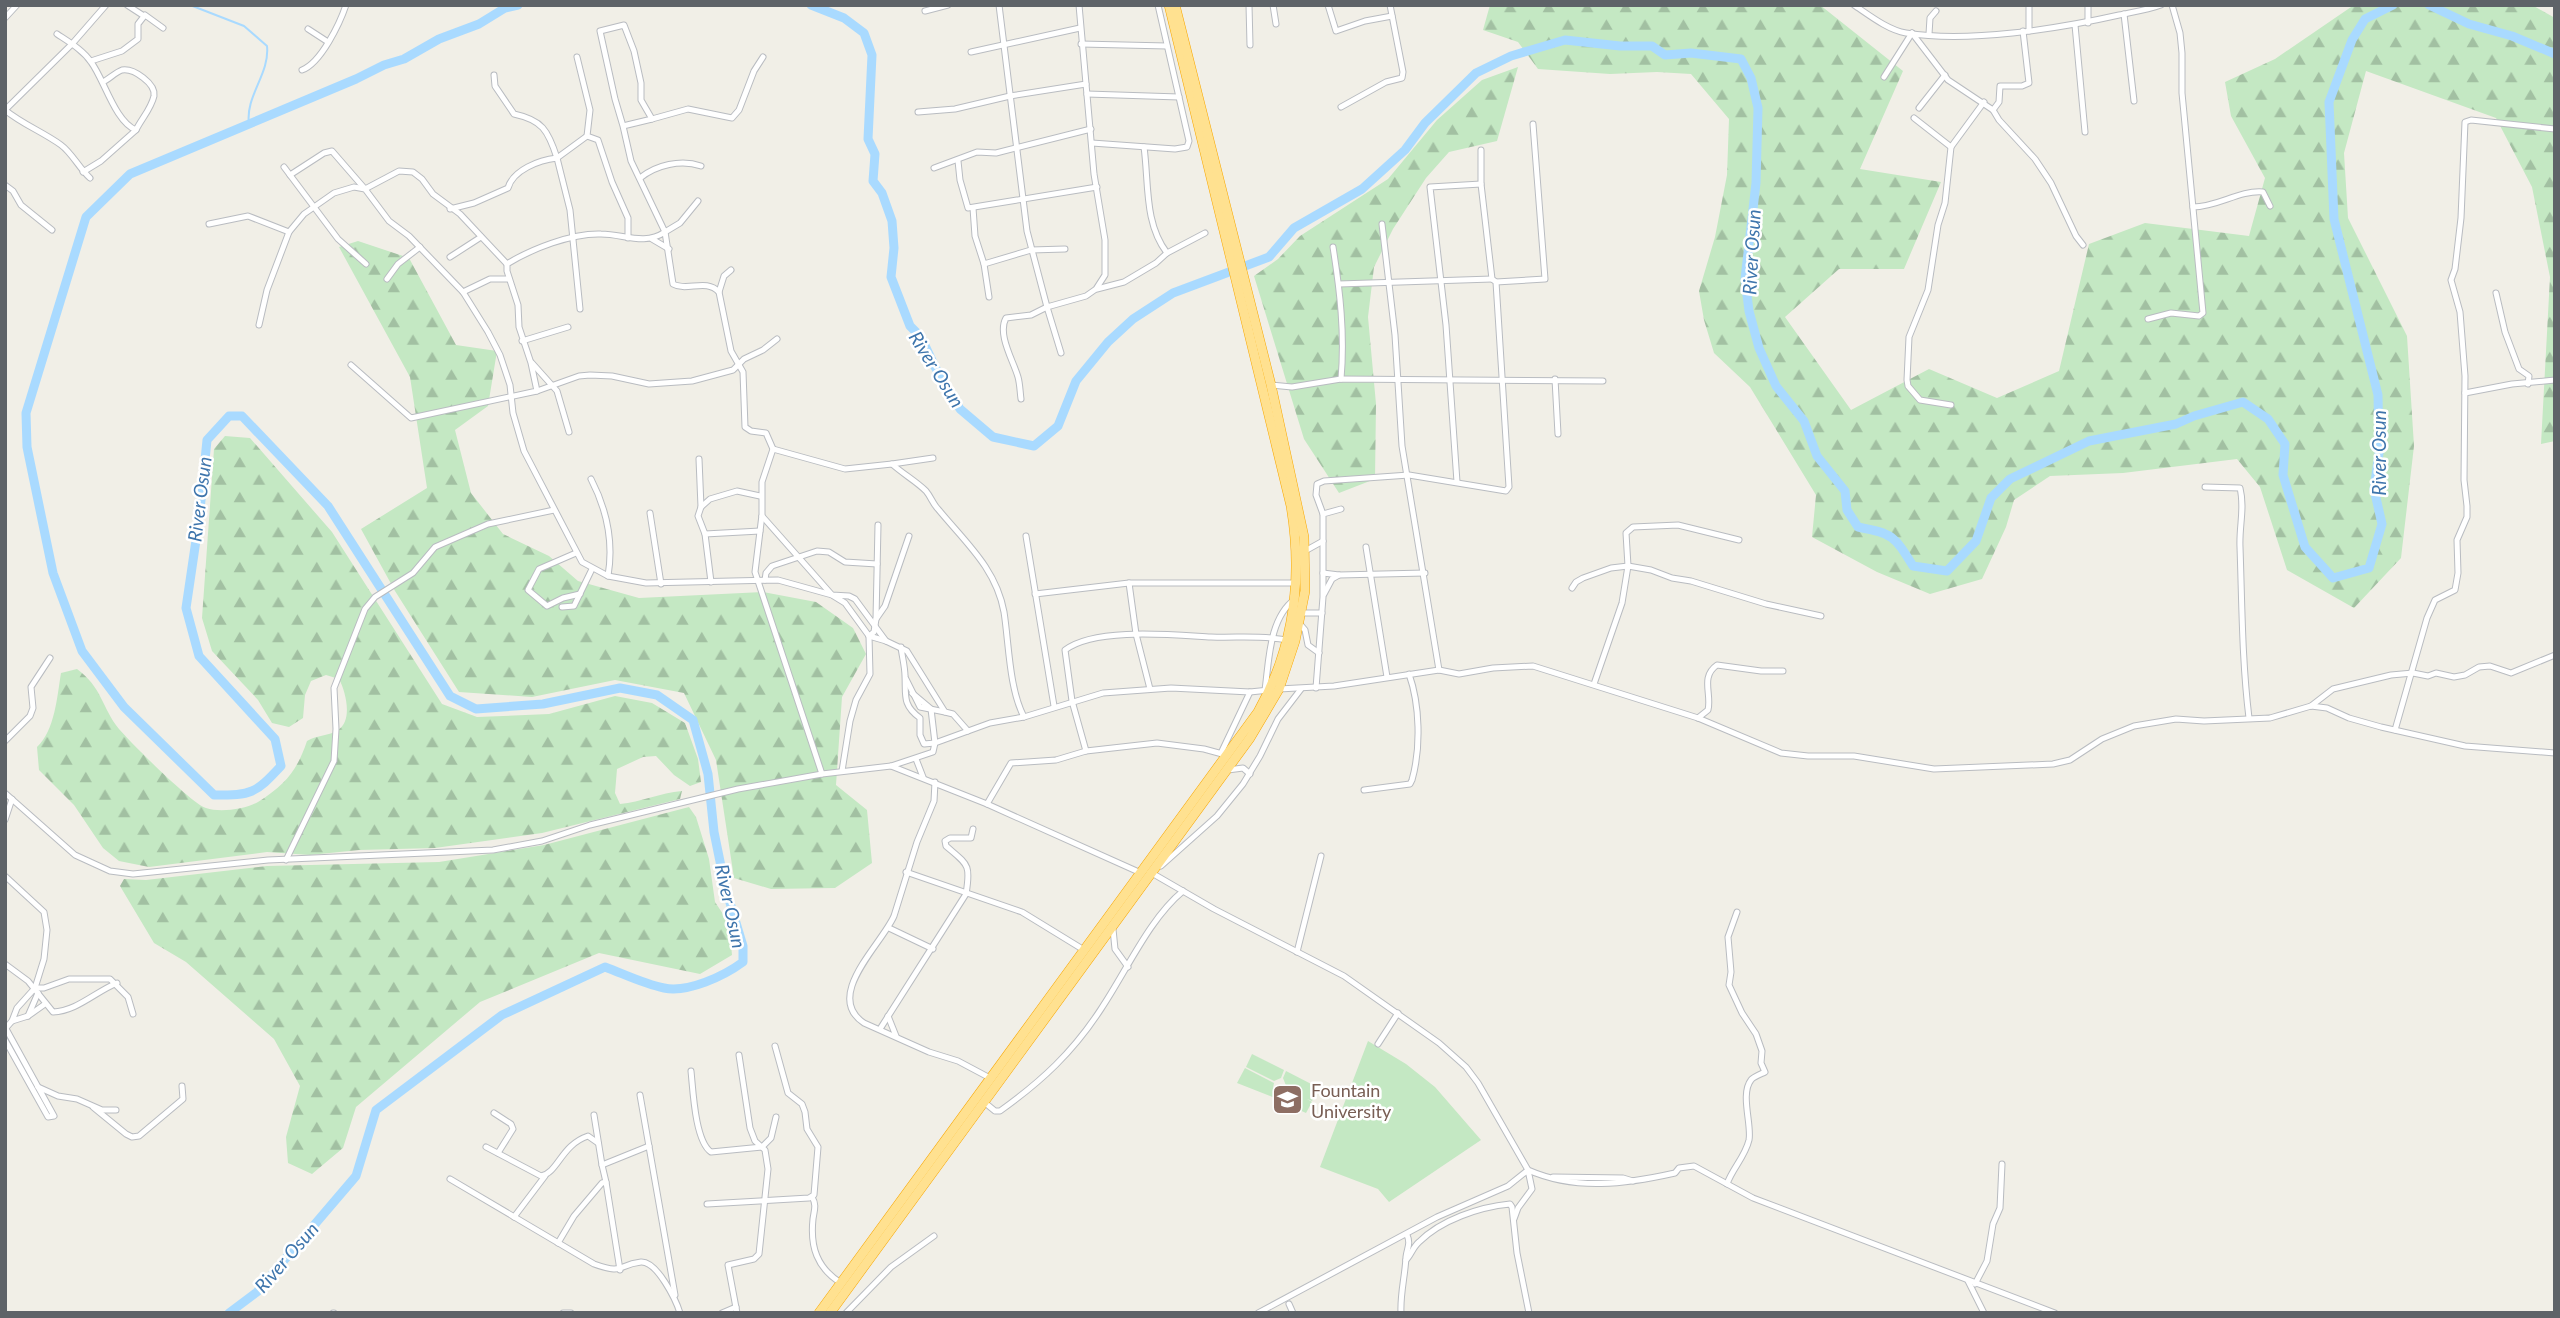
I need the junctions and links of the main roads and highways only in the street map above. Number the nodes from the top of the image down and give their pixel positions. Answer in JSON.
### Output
{"nodes":[{"id":1,"x":1169,"y":5,"type":"edge"},
{"id":2,"x":1175,"y":5,"type":"edge"},
{"id":3,"x":1230,"y":243,"type":"junction"},
{"id":4,"x":1248,"y":311,"type":"junction"},
{"id":5,"x":1291,"y":641,"type":"junction"},
{"id":6,"x":1271,"y":690,"type":"junction"},
{"id":7,"x":1149,"y":873,"type":"junction"},
{"id":8,"x":820,"y":1313,"type":"edge"},
{"id":9,"x":830,"y":1313,"type":"edge"}],
"edges":[{"from":1,"to":3,"type":"highway"},
{"from":2,"to":3,"type":"highway"},
{"from":3,"to":4,"type":"highway"},
{"from":4,"to":5,"type":"highway"},
{"from":4,"to":5,"type":"highway"},
{"from":5,"to":6,"type":"highway"},
{"from":6,"to":7,"type":"highway"},
{"from":6,"to":7,"type":"highway"},
{"from":7,"to":8,"type":"highway"},
{"from":7,"to":9,"type":"highway"}]}
